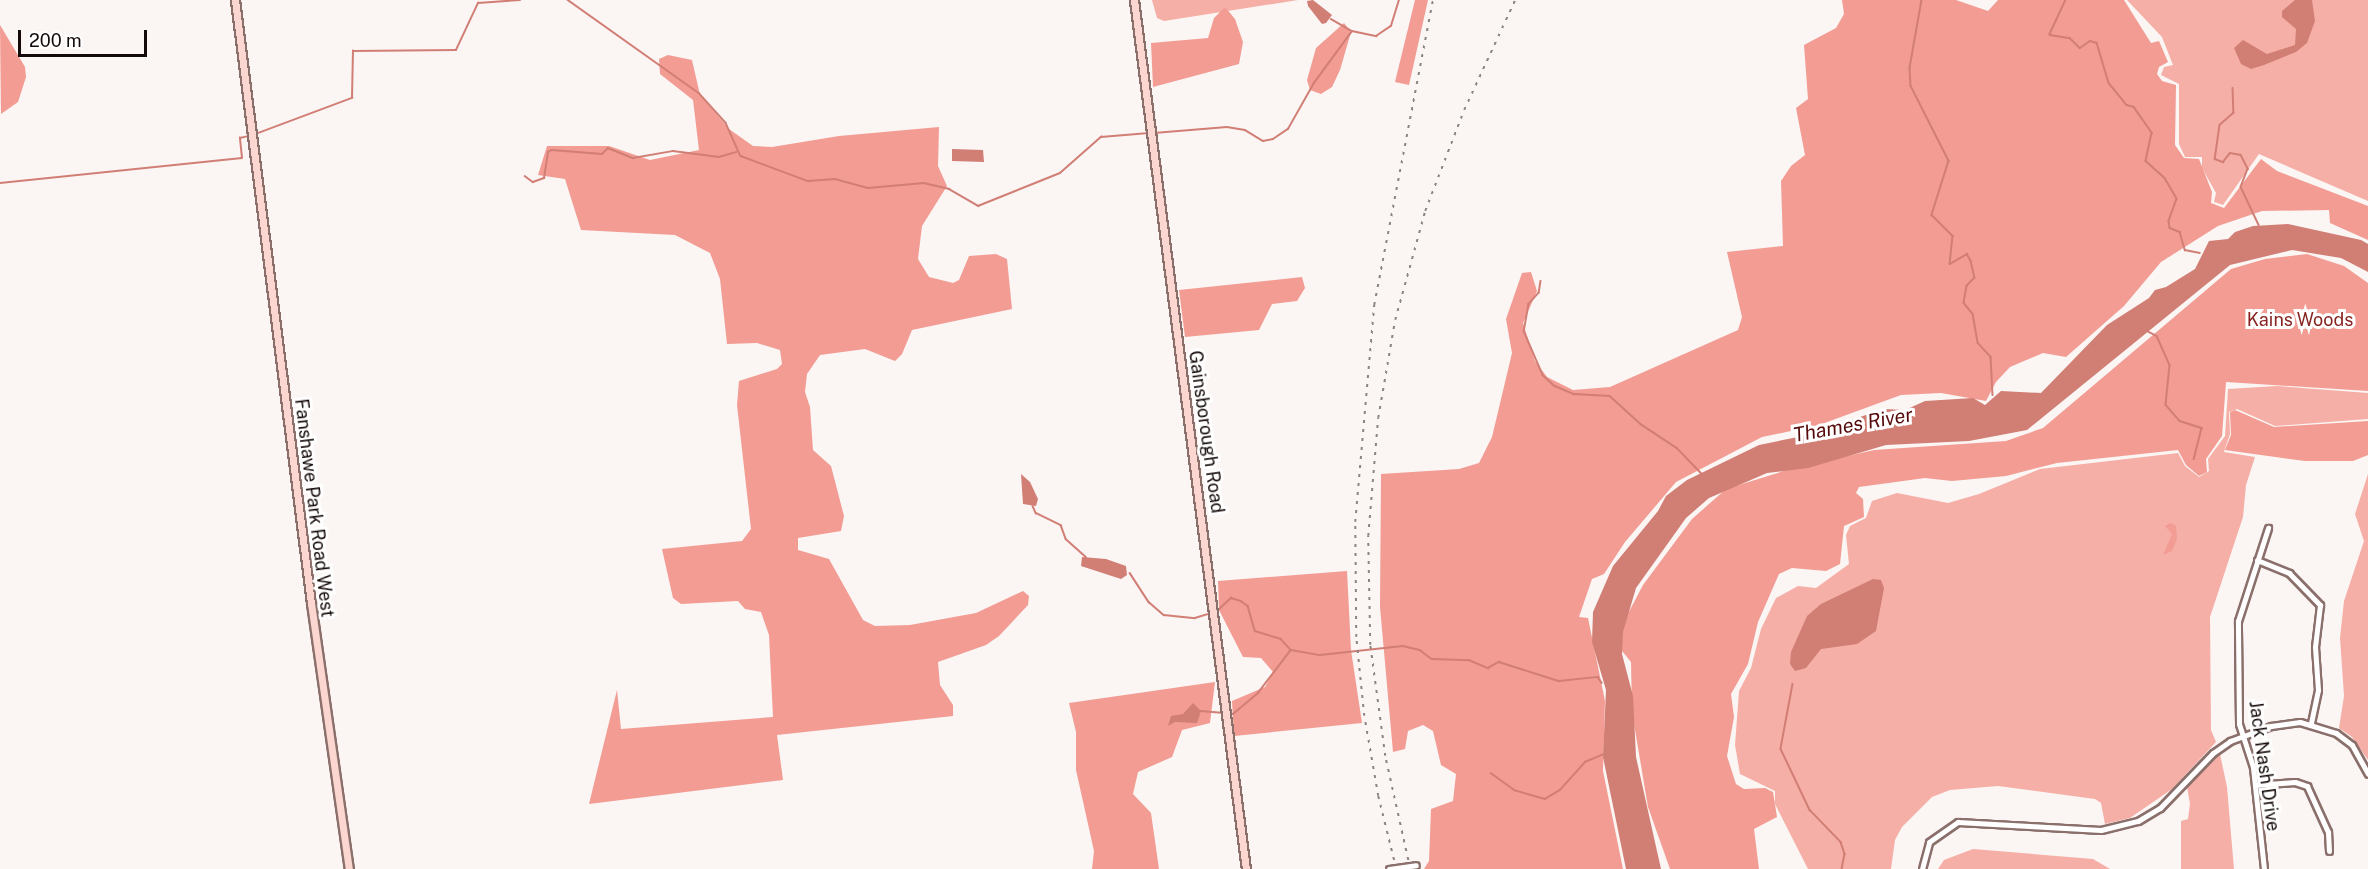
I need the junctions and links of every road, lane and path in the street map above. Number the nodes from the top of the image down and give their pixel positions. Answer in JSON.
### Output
{"nodes":[{"id":1,"x":235,"y":0,"type":"edge"},
{"id":2,"x":1134,"y":0,"type":"edge"},
{"id":3,"x":2268,"y":528,"type":"dead end"},
{"id":4,"x":2257,"y":560,"type":"junction"},
{"id":5,"x":2312,"y":723,"type":"junction"},
{"id":6,"x":2242,"y":737,"type":"junction"},
{"id":7,"x":2368,"y":774,"type":"edge"},
{"id":8,"x":2255,"y":785,"type":"junction"},
{"id":9,"x":2329,"y":850,"type":"dead end"},
{"id":10,"x":1424,"y":863,"type":"dead end"},
{"id":11,"x":349,"y":869,"type":"edge"},
{"id":12,"x":1246,"y":869,"type":"edge"},
{"id":13,"x":1389,"y":869,"type":"edge"},
{"id":14,"x":1922,"y":869,"type":"edge"},
{"id":15,"x":2264,"y":869,"type":"edge"}],
"edges":[{"from":1,"to":11,"type":"main road","name":"Fanshawe Park Road West"},
{"from":2,"to":12,"type":"main road","name":"Gainsborough Road"},
{"from":3,"to":4,"type":"street","name":"Jack Nash Drive"},
{"from":4,"to":5,"type":"street"},
{"from":4,"to":6,"type":"street","name":"Jack Nash Drive"},
{"from":5,"to":6,"type":"street"},
{"from":5,"to":7,"type":"street"},
{"from":6,"to":8,"type":"street","name":"Jack Nash Drive"},
{"from":6,"to":14,"type":"street"},
{"from":8,"to":9,"type":"street"},
{"from":8,"to":15,"type":"street","name":"Jack Nash Drive"},
{"from":10,"to":13,"type":"street","bridge":true}]}
